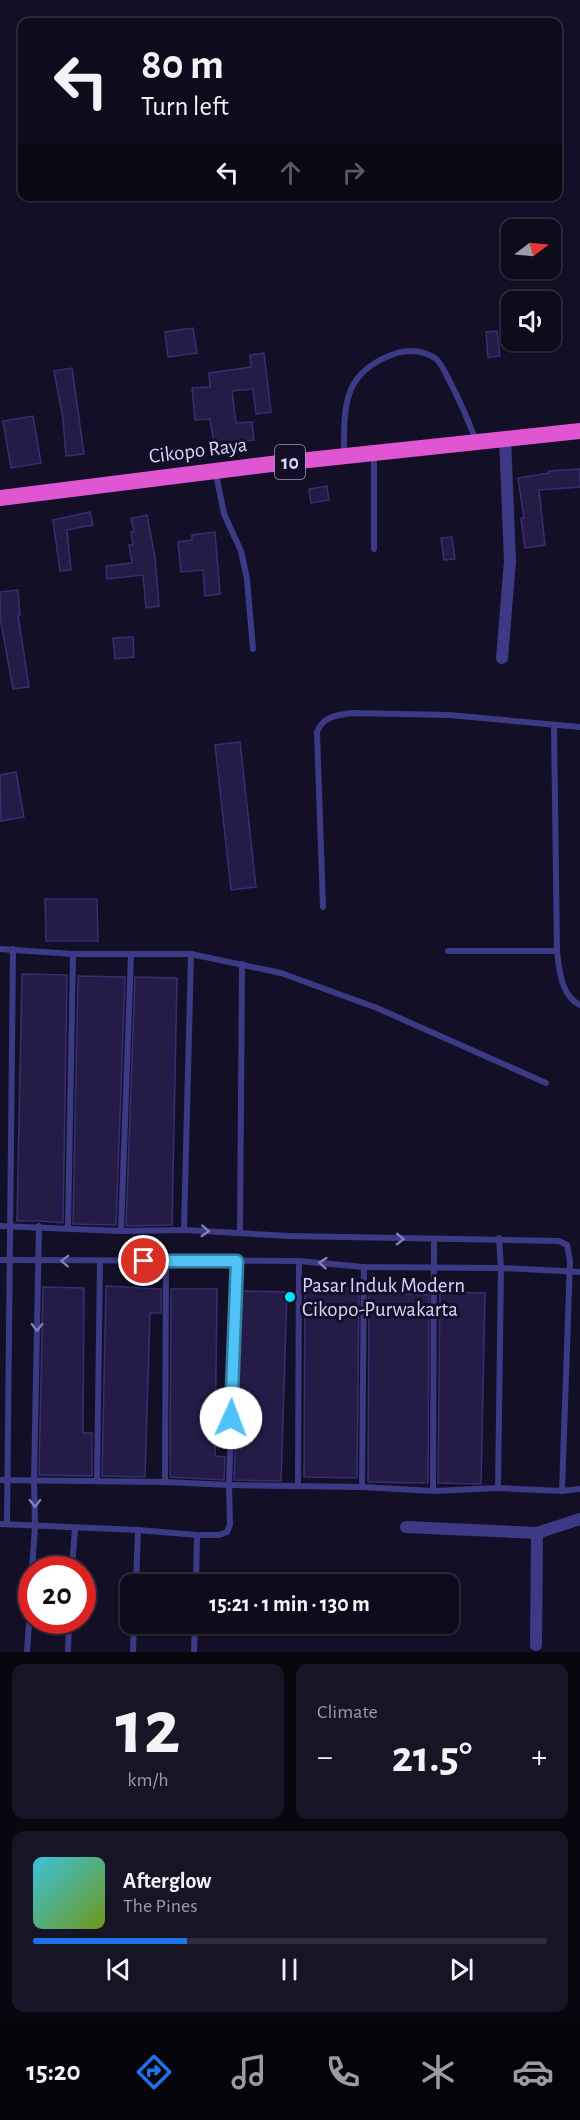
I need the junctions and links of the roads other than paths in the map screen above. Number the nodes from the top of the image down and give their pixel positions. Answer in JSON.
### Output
{"nodes":[{"id":1,"x":580,"y":431,"type":"edge"},
{"id":2,"x":505,"y":438,"type":"junction"},
{"id":3,"x":476,"y":441,"type":"junction"},
{"id":4,"x":374,"y":454,"type":"junction"},
{"id":5,"x":344,"y":456,"type":"junction"},
{"id":6,"x":215,"y":470,"type":"junction"},
{"id":7,"x":0,"y":498,"type":"edge"},
{"id":8,"x":374,"y":549,"type":"dead end"},
{"id":9,"x":253,"y":649,"type":"dead end"},
{"id":10,"x":502,"y":658,"type":"dead end"},
{"id":11,"x":554,"y":726,"type":"junction"},
{"id":12,"x":580,"y":727,"type":"edge"},
{"id":13,"x":323,"y":907,"type":"dead end"},
{"id":14,"x":0,"y":949,"type":"edge"},
{"id":15,"x":13,"y":949,"type":"junction"},
{"id":16,"x":448,"y":951,"type":"dead end"},
{"id":17,"x":557,"y":951,"type":"junction"},
{"id":18,"x":73,"y":954,"type":"junction"},
{"id":19,"x":131,"y":954,"type":"junction"},
{"id":20,"x":191,"y":954,"type":"junction"},
{"id":21,"x":242,"y":964,"type":"junction"},
{"id":22,"x":580,"y":1005,"type":"edge"},
{"id":23,"x":546,"y":1083,"type":"dead end"},
{"id":24,"x":0,"y":1226,"type":"edge"},
{"id":25,"x":10,"y":1226,"type":"junction"},
{"id":26,"x":39,"y":1226,"type":"junction"},
{"id":27,"x":68,"y":1227,"type":"junction"},
{"id":28,"x":184,"y":1230,"type":"junction"},
{"id":29,"x":121,"y":1231,"type":"junction"},
{"id":30,"x":240,"y":1233,"type":"junction"},
{"id":31,"x":499,"y":1238,"type":"junction"},
{"id":32,"x":434,"y":1240,"type":"junction"},
{"id":33,"x":0,"y":1260,"type":"edge"},
{"id":34,"x":9,"y":1260,"type":"junction"},
{"id":35,"x":38,"y":1260,"type":"junction"},
{"id":36,"x":166,"y":1261,"type":"junction"},
{"id":37,"x":237,"y":1261,"type":"junction"},
{"id":38,"x":298,"y":1261,"type":"junction"},
{"id":39,"x":100,"y":1262,"type":"junction"},
{"id":40,"x":364,"y":1267,"type":"junction"},
{"id":41,"x":435,"y":1268,"type":"junction"},
{"id":42,"x":501,"y":1268,"type":"junction"},
{"id":43,"x":570,"y":1271,"type":"junction"},
{"id":44,"x":580,"y":1272,"type":"edge"},
{"id":45,"x":4,"y":1480,"type":"edge"},
{"id":46,"x":34,"y":1480,"type":"junction"},
{"id":47,"x":97,"y":1480,"type":"junction"},
{"id":48,"x":165,"y":1482,"type":"junction"},
{"id":49,"x":228,"y":1485,"type":"junction"},
{"id":50,"x":298,"y":1485,"type":"junction"},
{"id":51,"x":362,"y":1487,"type":"junction"},
{"id":52,"x":498,"y":1488,"type":"junction"},
{"id":53,"x":580,"y":1489,"type":"edge"},
{"id":54,"x":433,"y":1491,"type":"junction"},
{"id":55,"x":562,"y":1491,"type":"junction"},
{"id":56,"x":580,"y":1519,"type":"edge"},
{"id":57,"x":4,"y":1524,"type":"edge"},
{"id":58,"x":35,"y":1526,"type":"junction"},
{"id":59,"x":405,"y":1527,"type":"dead end"},
{"id":60,"x":75,"y":1528,"type":"junction"},
{"id":61,"x":138,"y":1530,"type":"junction"},
{"id":62,"x":537,"y":1533,"type":"junction"},
{"id":63,"x":197,"y":1535,"type":"junction"},
{"id":64,"x":33,"y":1556,"type":"edge"},
{"id":65,"x":73,"y":1556,"type":"edge"},
{"id":66,"x":136,"y":1574,"type":"edge"},
{"id":67,"x":196,"y":1574,"type":"edge"},
{"id":68,"x":28,"y":1634,"type":"edge"},
{"id":69,"x":69,"y":1634,"type":"edge"},
{"id":70,"x":134,"y":1634,"type":"edge"},
{"id":71,"x":195,"y":1634,"type":"edge"},
{"id":72,"x":536,"y":1645,"type":"dead end"},
{"id":73,"x":27,"y":1652,"type":"edge"},
{"id":74,"x":68,"y":1652,"type":"edge"},
{"id":75,"x":134,"y":1652,"type":"edge"},
{"id":76,"x":194,"y":1652,"type":"edge"}],
"edges":[{"from":1,"to":2,"type":"highway","name":"Cikopo Raya","number":"10"},
{"from":2,"to":3,"type":"highway","name":"Cikopo Raya","number":"10"},
{"from":2,"to":10,"type":"street"},
{"from":3,"to":4,"type":"highway","name":"Cikopo Raya","number":"10"},
{"from":3,"to":5,"type":"lane"},
{"from":4,"to":5,"type":"highway","name":"Cikopo Raya","number":"10"},
{"from":4,"to":8,"type":"lane"},
{"from":5,"to":6,"type":"highway","name":"Cikopo Raya","number":"10"},
{"from":6,"to":7,"type":"highway","name":"Cikopo Raya","number":"10"},
{"from":6,"to":9,"type":"lane"},
{"from":11,"to":12,"type":"lane"},
{"from":11,"to":13,"type":"lane"},
{"from":11,"to":17,"type":"lane"},
{"from":14,"to":15,"type":"lane"},
{"from":15,"to":18,"type":"lane"},
{"from":15,"to":25,"type":"lane"},
{"from":16,"to":17,"type":"lane"},
{"from":17,"to":22,"type":"lane"},
{"from":18,"to":19,"type":"lane"},
{"from":18,"to":27,"type":"lane"},
{"from":19,"to":20,"type":"lane"},
{"from":19,"to":29,"type":"lane"},
{"from":20,"to":21,"type":"lane"},
{"from":20,"to":28,"type":"lane"},
{"from":21,"to":23,"type":"lane"},
{"from":21,"to":30,"type":"lane"},
{"from":24,"to":25,"type":"lane"},
{"from":25,"to":26,"type":"lane"},
{"from":25,"to":34,"type":"lane"},
{"from":26,"to":27,"type":"lane"},
{"from":26,"to":35,"type":"lane"},
{"from":27,"to":29,"type":"lane"},
{"from":28,"to":29,"type":"lane"},
{"from":28,"to":30,"type":"lane","one_way":true},
{"from":30,"to":32,"type":"lane","one_way":true},
{"from":31,"to":32,"type":"lane"},
{"from":31,"to":42,"type":"lane"},
{"from":31,"to":43,"type":"lane"},
{"from":32,"to":41,"type":"lane"},
{"from":33,"to":34,"type":"lane"},
{"from":34,"to":35,"type":"lane"},
{"from":34,"to":45,"type":"lane"},
{"from":39,"to":35,"type":"lane","one_way":true},
{"from":35,"to":46,"type":"lane","one_way":true},
{"from":36,"to":37,"type":"lane"},
{"from":36,"to":39,"type":"lane"},
{"from":36,"to":48,"type":"lane"},
{"from":37,"to":38,"type":"lane"},
{"from":37,"to":49,"type":"lane"},
{"from":40,"to":38,"type":"lane","one_way":true},
{"from":38,"to":50,"type":"lane"},
{"from":39,"to":47,"type":"lane"},
{"from":40,"to":41,"type":"lane"},
{"from":40,"to":51,"type":"lane"},
{"from":41,"to":42,"type":"lane"},
{"from":41,"to":54,"type":"lane"},
{"from":42,"to":43,"type":"lane"},
{"from":42,"to":52,"type":"lane"},
{"from":43,"to":44,"type":"lane"},
{"from":43,"to":55,"type":"lane"},
{"from":45,"to":46,"type":"lane"},
{"from":45,"to":57,"type":"lane"},
{"from":46,"to":47,"type":"lane"},
{"from":46,"to":58,"type":"lane","one_way":true},
{"from":47,"to":48,"type":"lane"},
{"from":48,"to":49,"type":"lane"},
{"from":49,"to":50,"type":"lane"},
{"from":49,"to":63,"type":"lane"},
{"from":50,"to":51,"type":"lane"},
{"from":51,"to":54,"type":"lane"},
{"from":52,"to":54,"type":"lane"},
{"from":52,"to":55,"type":"lane"},
{"from":53,"to":55,"type":"lane"},
{"from":56,"to":62,"type":"street"},
{"from":57,"to":58,"type":"lane"},
{"from":58,"to":60,"type":"lane"},
{"from":58,"to":64,"type":"lane"},
{"from":59,"to":62,"type":"street"},
{"from":60,"to":61,"type":"lane"},
{"from":60,"to":65,"type":"lane"},
{"from":61,"to":63,"type":"lane"},
{"from":61,"to":66,"type":"lane"},
{"from":62,"to":72,"type":"street"},
{"from":63,"to":67,"type":"lane"},
{"from":68,"to":73,"type":"lane"},
{"from":69,"to":74,"type":"lane"},
{"from":70,"to":75,"type":"lane"},
{"from":71,"to":76,"type":"lane"}]}
